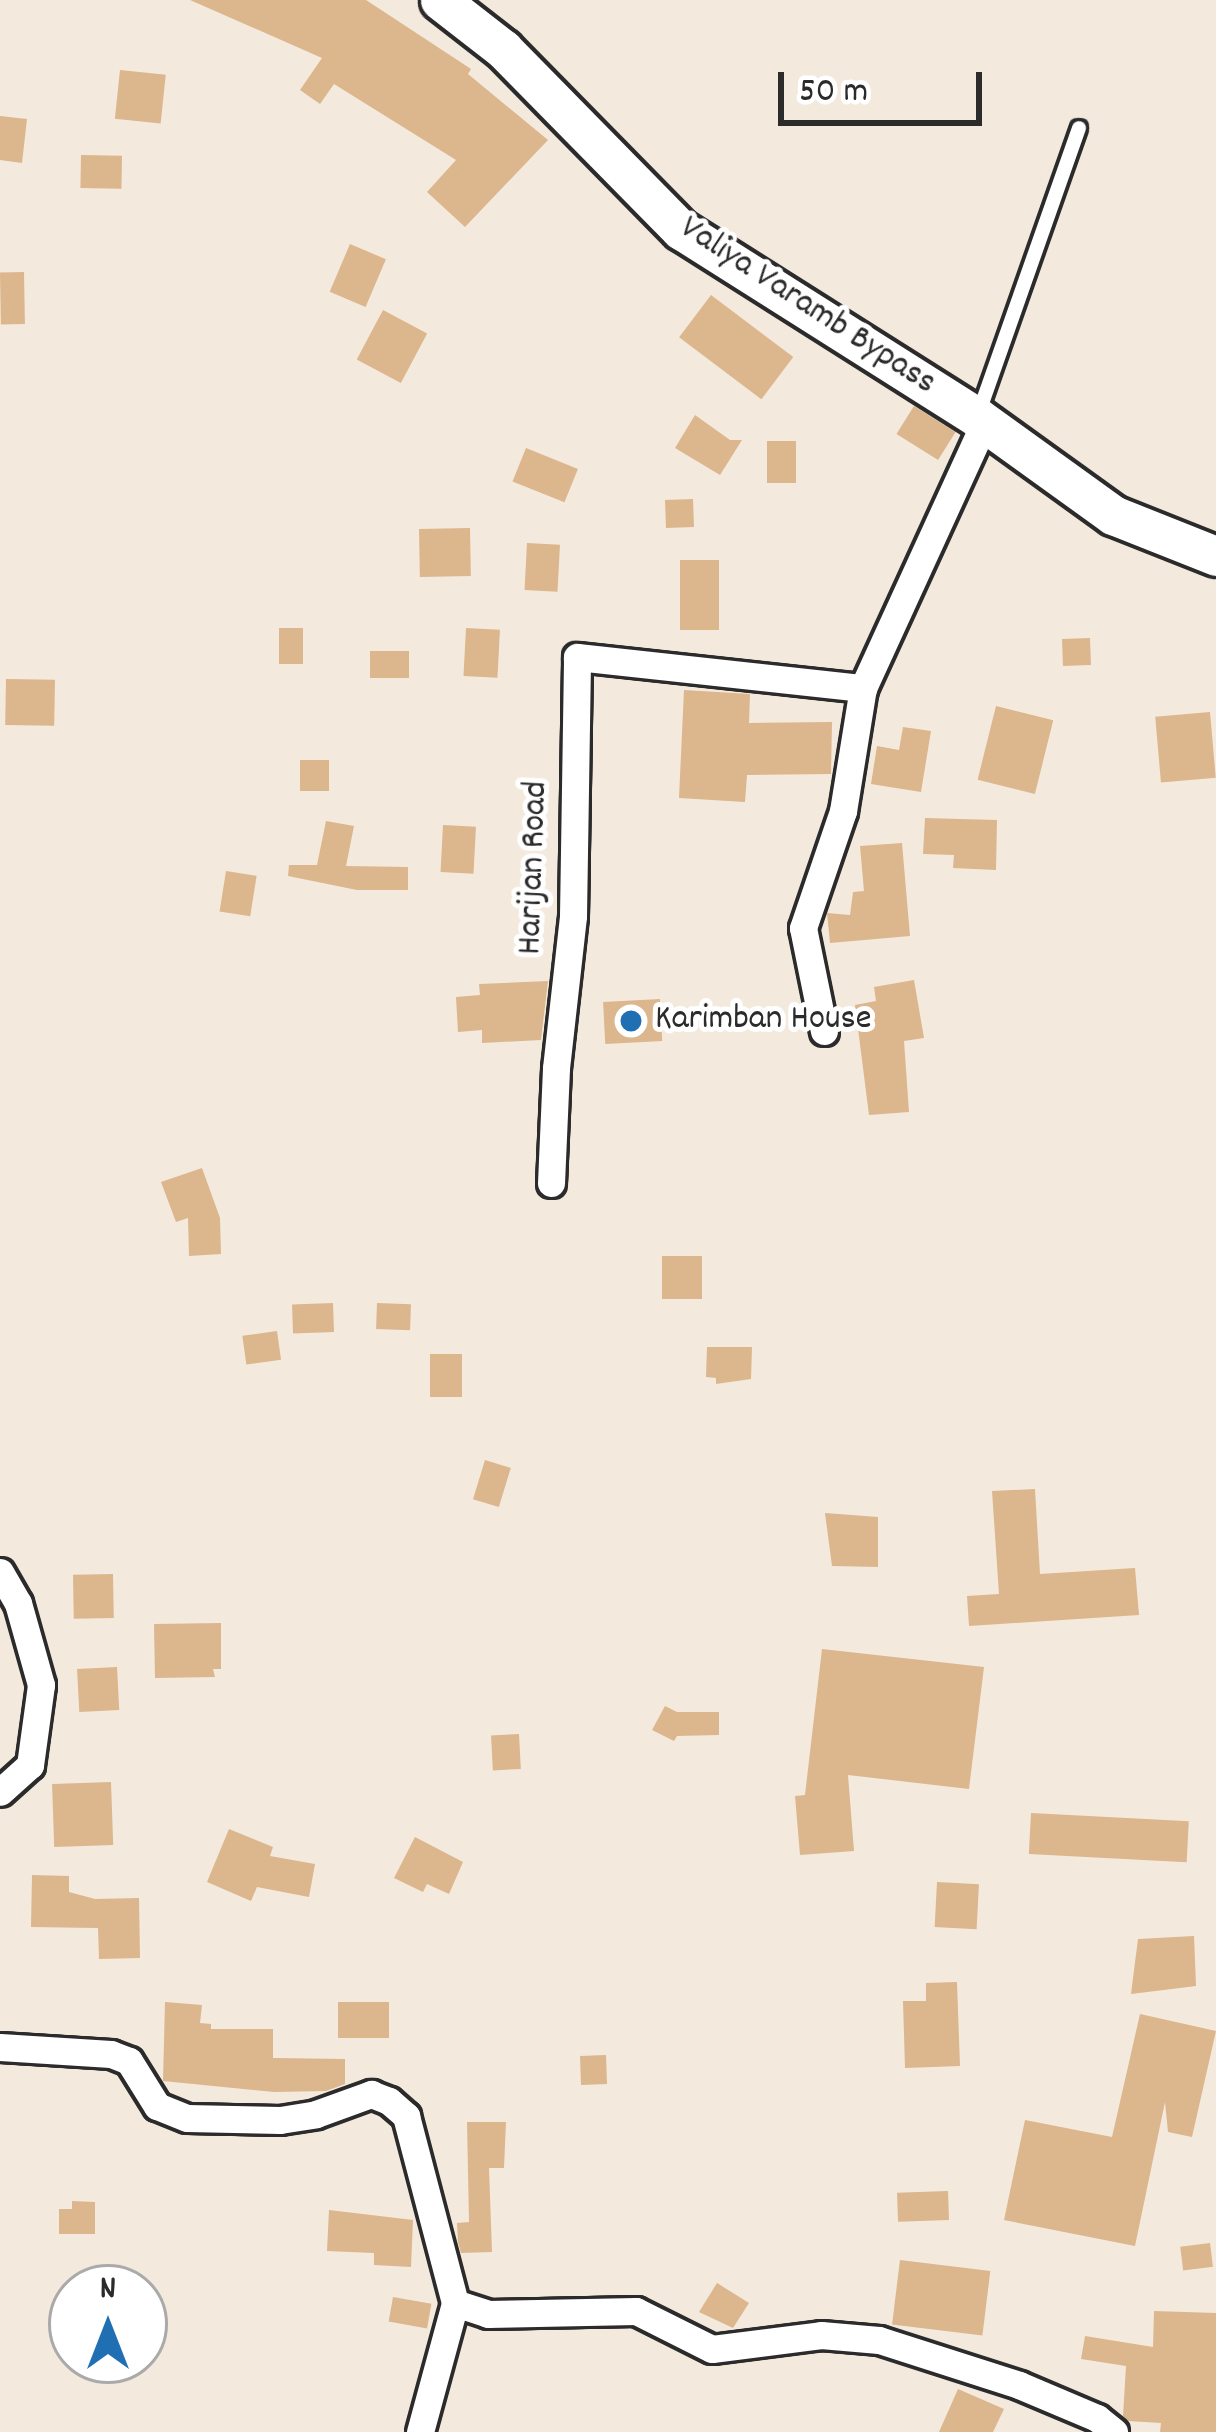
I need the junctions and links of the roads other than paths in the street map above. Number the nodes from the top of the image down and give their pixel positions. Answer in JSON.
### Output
{"nodes":[{"id":1,"x":440,"y":0,"type":"edge"},
{"id":2,"x":1079,"y":128,"type":"dead end"},
{"id":3,"x":981,"y":420,"type":"junction"},
{"id":4,"x":1216,"y":556,"type":"edge"},
{"id":5,"x":863,"y":688,"type":"junction"},
{"id":6,"x":824,"y":1030,"type":"dead end"},
{"id":7,"x":551,"y":1183,"type":"dead end"},
{"id":8,"x":0,"y":1572,"type":"edge"},
{"id":9,"x":0,"y":1792,"type":"edge"},
{"id":10,"x":0,"y":2047,"type":"edge"},
{"id":11,"x":454,"y":2303,"type":"junction"},
{"id":12,"x":420,"y":2432,"type":"edge"},
{"id":13,"x":1114,"y":2432,"type":"edge"}],
"edges":[{"from":1,"to":3,"type":"street","name":"Valiya Varamb Bypass"},
{"from":2,"to":3,"type":"lane"},
{"from":3,"to":4,"type":"street","name":"Valiya Varamb Bypass"},
{"from":3,"to":5,"type":"street"},
{"from":5,"to":6,"type":"street"},
{"from":5,"to":7,"type":"street","name":"Harijan Road"},
{"from":8,"to":9,"type":"street"},
{"from":10,"to":11,"type":"street"},
{"from":11,"to":12,"type":"street"},
{"from":11,"to":13,"type":"street"}]}
